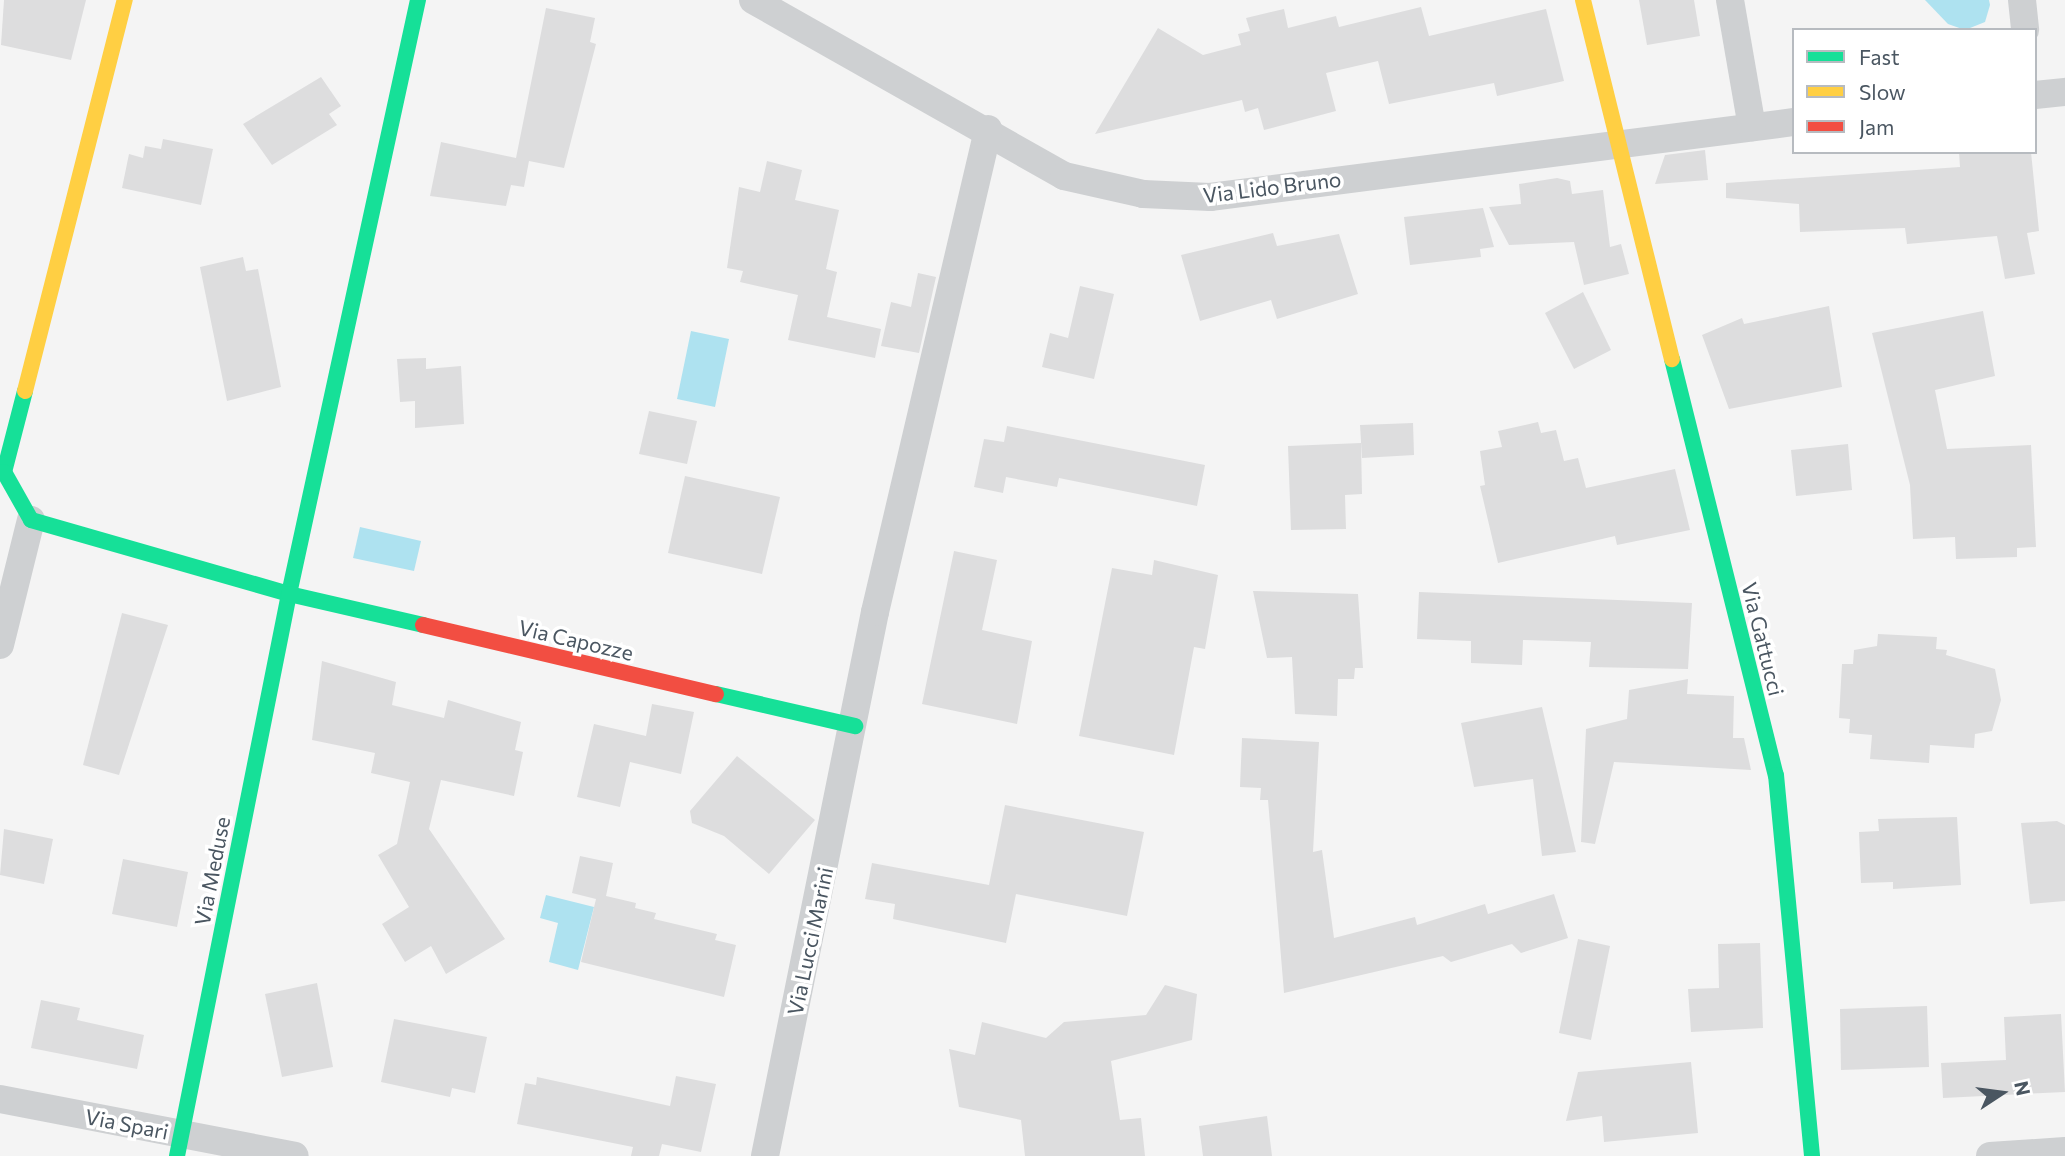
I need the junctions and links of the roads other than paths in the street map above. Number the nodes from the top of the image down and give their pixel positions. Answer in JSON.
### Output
{"nodes":[{"id":1,"x":125,"y":0,"type":"edge"},
{"id":2,"x":418,"y":0,"type":"edge"},
{"id":3,"x":753,"y":0,"type":"edge"},
{"id":4,"x":1583,"y":0,"type":"edge"},
{"id":5,"x":1730,"y":0,"type":"edge"},
{"id":6,"x":2022,"y":0,"type":"edge"},
{"id":7,"x":2025,"y":28,"type":"edge"},
{"id":8,"x":2065,"y":92,"type":"edge"},
{"id":9,"x":2037,"y":95,"type":"edge"},
{"id":10,"x":1792,"y":122,"type":"edge"},
{"id":11,"x":1752,"y":127,"type":"junction"},
{"id":12,"x":988,"y":130,"type":"junction"},
{"id":13,"x":1616,"y":142,"type":"junction"},
{"id":14,"x":31,"y":520,"type":"junction"},
{"id":15,"x":289,"y":594,"type":"junction"},
{"id":16,"x":0,"y":645,"type":"edge"},
{"id":17,"x":855,"y":726,"type":"junction"},
{"id":18,"x":0,"y":1099,"type":"edge"},
{"id":19,"x":179,"y":1146,"type":"edge"},
{"id":20,"x":2065,"y":1151,"type":"edge"},
{"id":21,"x":295,"y":1156,"type":"edge"},
{"id":22,"x":765,"y":1156,"type":"edge"},
{"id":23,"x":1812,"y":1156,"type":"edge"},
{"id":24,"x":1990,"y":1156,"type":"edge"}],
"edges":[{"from":1,"to":14,"type":"street"},
{"from":2,"to":15,"type":"street","name":"Via Meduse"},
{"from":3,"to":12,"type":"street","name":"Via Lido Bruno"},
{"from":4,"to":13,"type":"street","name":"Via Gattucci"},
{"from":5,"to":11,"type":"street"},
{"from":6,"to":7,"type":"street"},
{"from":8,"to":9,"type":"street"},
{"from":10,"to":11,"type":"street","name":"Via Lido Bruno"},
{"from":11,"to":13,"type":"street","name":"Via Lido Bruno"},
{"from":12,"to":13,"type":"street","name":"Via Lido Bruno"},
{"from":12,"to":17,"type":"street","name":"Via Lucci Marini"},
{"from":13,"to":23,"type":"street","name":"Via Gattucci"},
{"from":14,"to":15,"type":"street","name":"Via Capozze"},
{"from":14,"to":16,"type":"street"},
{"from":15,"to":17,"type":"street","name":"Via Capozze"},
{"from":15,"to":19,"type":"street","name":"Via Meduse"},
{"from":17,"to":22,"type":"street","name":"Via Lucci Marini"},
{"from":18,"to":19,"type":"street","name":"Via Spari"},
{"from":19,"to":21,"type":"street","name":"Via Spari"},
{"from":20,"to":24,"type":"street"}]}
